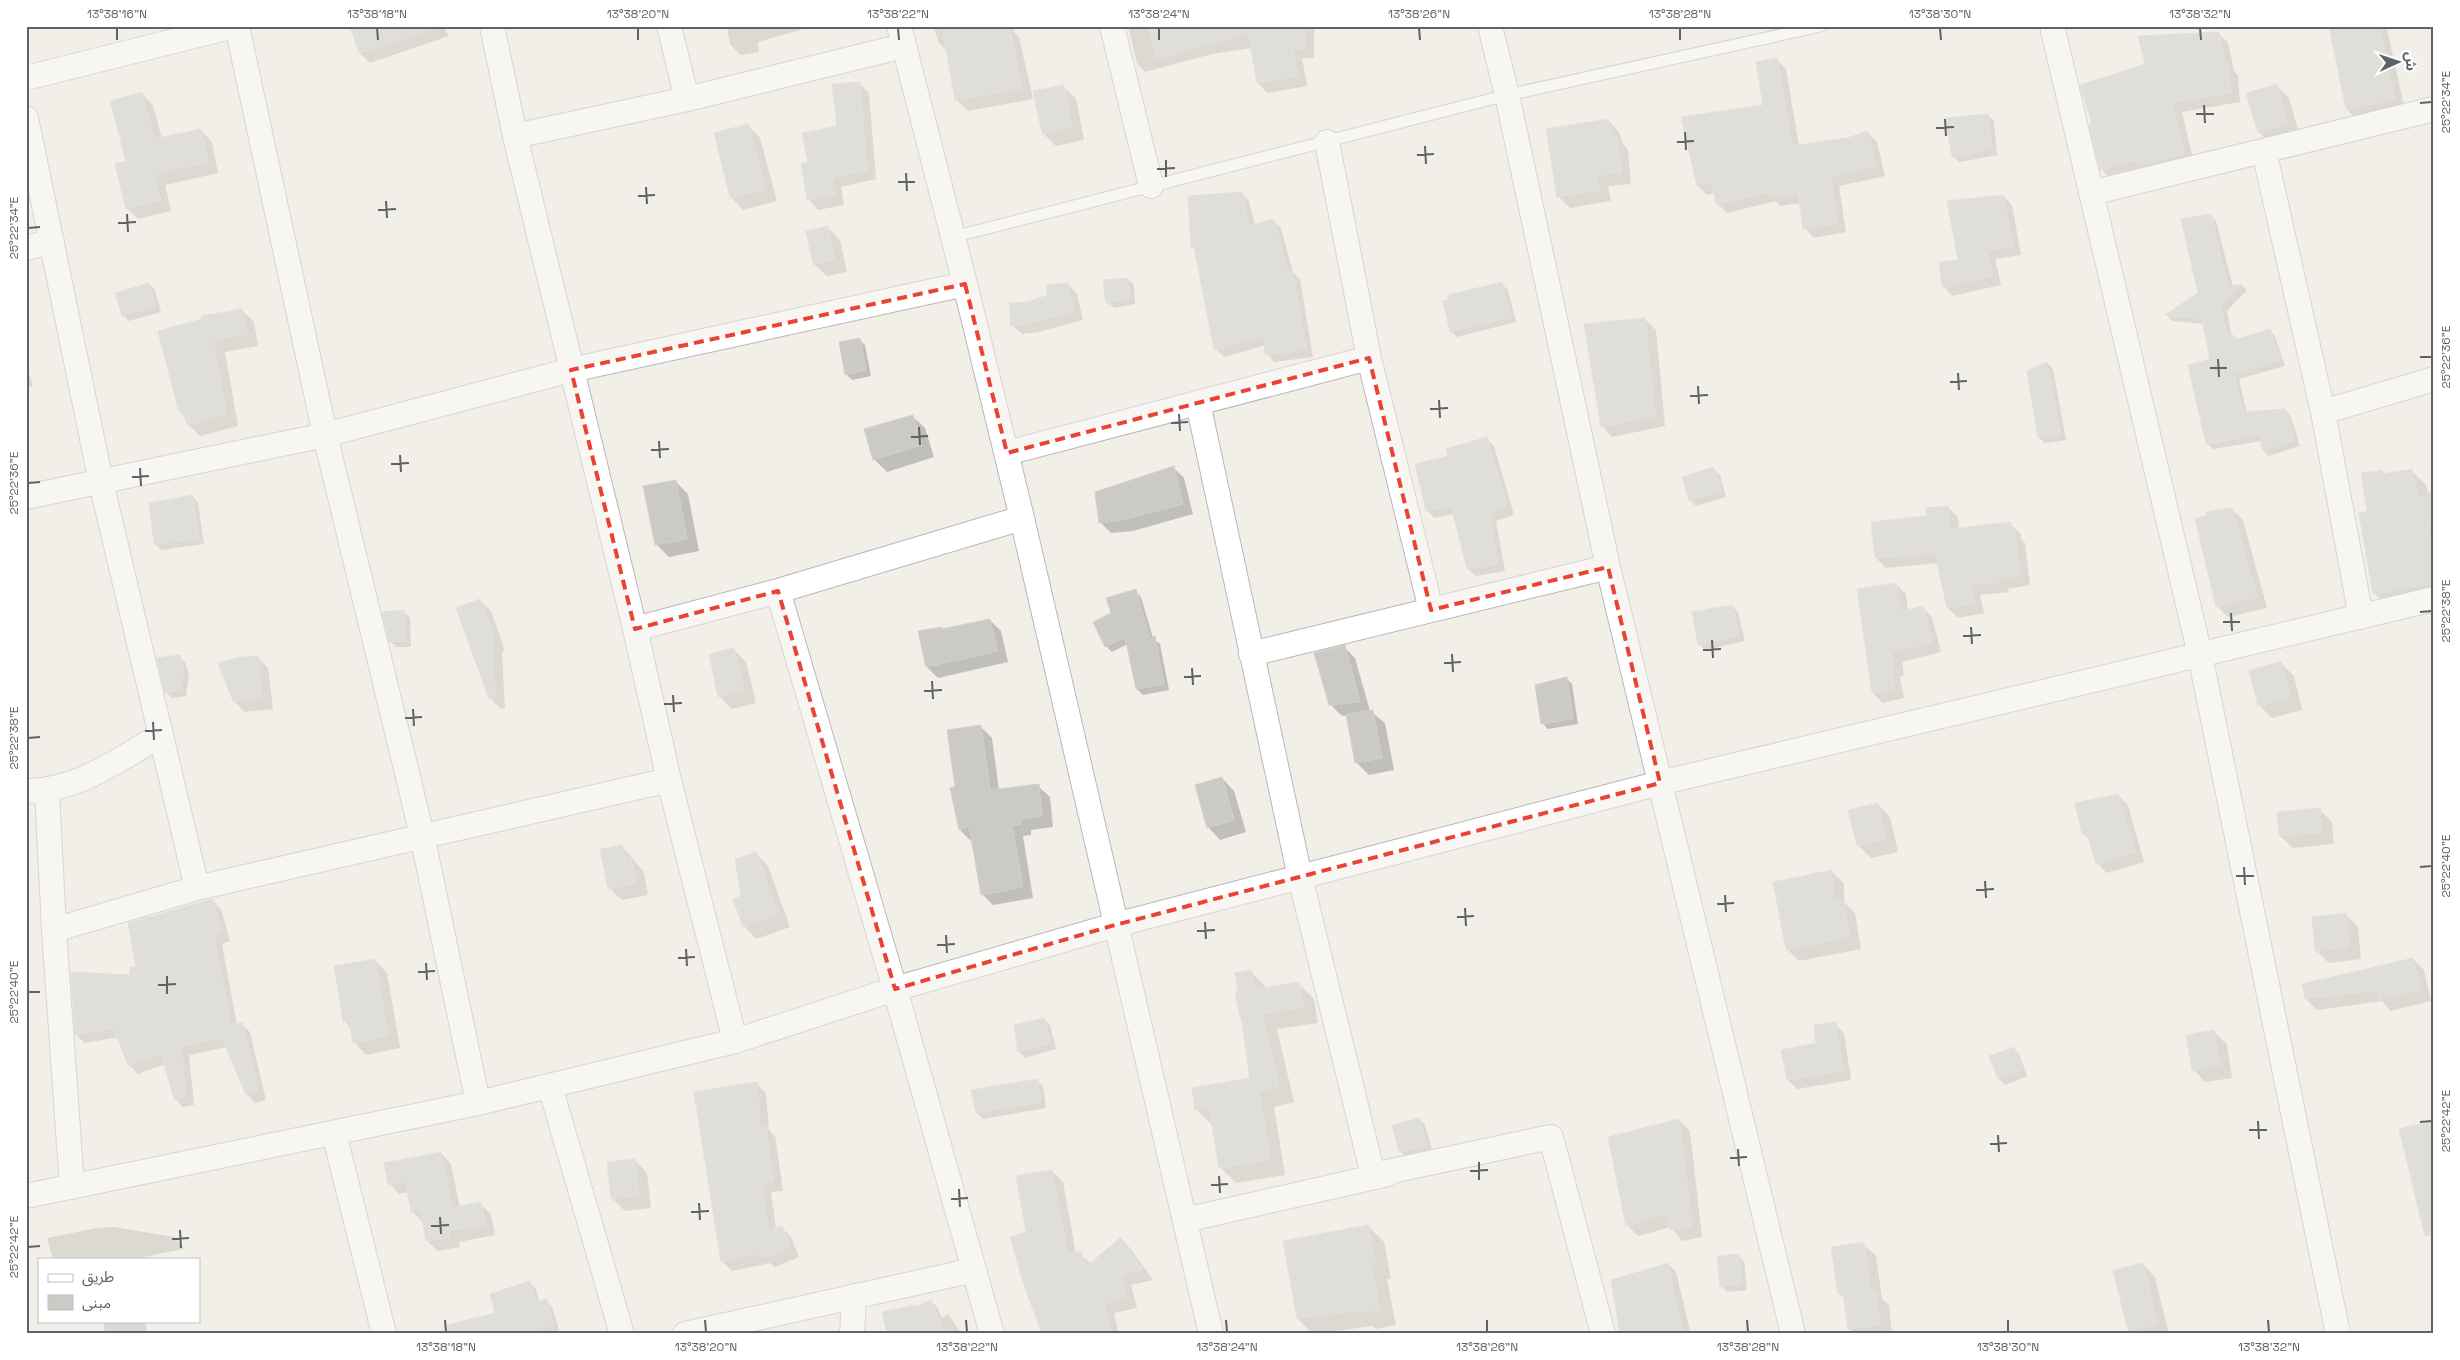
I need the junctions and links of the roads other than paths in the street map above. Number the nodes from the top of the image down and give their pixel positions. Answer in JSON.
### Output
{"nodes":[{"id":1,"x":235,"y":26,"type":"edge"},
{"id":2,"x":492,"y":26,"type":"edge"},
{"id":3,"x":669,"y":26,"type":"edge"},
{"id":4,"x":1112,"y":26,"type":"edge"},
{"id":5,"x":1490,"y":26,"type":"edge"},
{"id":6,"x":1822,"y":26,"type":"edge"},
{"id":7,"x":2052,"y":26,"type":"edge"},
{"id":8,"x":901,"y":36,"type":"edge"},
{"id":9,"x":26,"y":78,"type":"edge"},
{"id":10,"x":1507,"y":96,"type":"junction"},
{"id":11,"x":686,"y":99,"type":"junction"},
{"id":12,"x":2434,"y":109,"type":"edge"},
{"id":13,"x":26,"y":118,"type":"edge"},
{"id":14,"x":516,"y":136,"type":"junction"},
{"id":15,"x":1327,"y":142,"type":"junction"},
{"id":16,"x":2264,"y":151,"type":"junction"},
{"id":17,"x":1150,"y":186,"type":"junction"},
{"id":18,"x":2091,"y":193,"type":"junction"},
{"id":19,"x":953,"y":237,"type":"junction"},
{"id":20,"x":52,"y":242,"type":"junction"},
{"id":21,"x":26,"y":248,"type":"edge"},
{"id":22,"x":965,"y":284,"type":"junction"},
{"id":23,"x":1369,"y":358,"type":"junction"},
{"id":24,"x":571,"y":370,"type":"junction"},
{"id":25,"x":2434,"y":380,"type":"edge"},
{"id":26,"x":1198,"y":403,"type":"junction"},
{"id":27,"x":2323,"y":412,"type":"junction"},
{"id":28,"x":325,"y":435,"type":"junction"},
{"id":29,"x":1006,"y":453,"type":"junction"},
{"id":30,"x":101,"y":482,"type":"junction"},
{"id":31,"x":26,"y":497,"type":"edge"},
{"id":32,"x":1022,"y":518,"type":"junction"},
{"id":33,"x":1608,"y":567,"type":"junction"},
{"id":34,"x":778,"y":591,"type":"junction"},
{"id":35,"x":2434,"y":599,"type":"edge"},
{"id":36,"x":1431,"y":610,"type":"junction"},
{"id":37,"x":2360,"y":616,"type":"junction"},
{"id":38,"x":635,"y":630,"type":"junction"},
{"id":39,"x":1252,"y":654,"type":"junction"},
{"id":40,"x":2200,"y":655,"type":"junction"},
{"id":41,"x":160,"y":734,"type":"junction"},
{"id":42,"x":669,"y":780,"type":"junction"},
{"id":43,"x":1660,"y":783,"type":"junction"},
{"id":44,"x":37,"y":791,"type":"edge"},
{"id":45,"x":422,"y":835,"type":"junction"},
{"id":46,"x":1300,"y":877,"type":"junction"},
{"id":47,"x":197,"y":888,"type":"junction"},
{"id":48,"x":1115,"y":925,"type":"junction"},
{"id":49,"x":54,"y":930,"type":"junction"},
{"id":50,"x":895,"y":989,"type":"junction"},
{"id":51,"x":735,"y":1041,"type":"junction"},
{"id":52,"x":550,"y":1086,"type":"junction"},
{"id":53,"x":478,"y":1103,"type":"junction"},
{"id":54,"x":334,"y":1133,"type":"junction"},
{"id":55,"x":1550,"y":1137,"type":"junction"},
{"id":56,"x":72,"y":1187,"type":"junction"},
{"id":57,"x":26,"y":1196,"type":"edge"},
{"id":58,"x":1186,"y":1220,"type":"junction"},
{"id":59,"x":974,"y":1270,"type":"junction"},
{"id":60,"x":854,"y":1296,"type":"junction"},
{"id":61,"x":384,"y":1334,"type":"edge"},
{"id":62,"x":622,"y":1334,"type":"edge"},
{"id":63,"x":685,"y":1334,"type":"edge"},
{"id":64,"x":852,"y":1334,"type":"edge"},
{"id":65,"x":992,"y":1334,"type":"edge"},
{"id":66,"x":1211,"y":1334,"type":"edge"},
{"id":67,"x":1603,"y":1334,"type":"edge"},
{"id":68,"x":1792,"y":1334,"type":"edge"},
{"id":69,"x":2338,"y":1334,"type":"edge"}],
"edges":[{"from":1,"to":9,"type":"street"},
{"from":1,"to":28,"type":"street"},
{"from":2,"to":14,"type":"street"},
{"from":3,"to":11,"type":"street"},
{"from":4,"to":17,"type":"street"},
{"from":5,"to":10,"type":"street"},
{"from":6,"to":10,"type":"lane"},
{"from":7,"to":18,"type":"street"},
{"from":8,"to":11,"type":"street"},
{"from":8,"to":19,"type":"street"},
{"from":10,"to":15,"type":"lane"},
{"from":10,"to":33,"type":"street"},
{"from":11,"to":14,"type":"street"},
{"from":12,"to":16,"type":"street"},
{"from":13,"to":20,"type":"street"},
{"from":14,"to":24,"type":"street"},
{"from":15,"to":17,"type":"lane"},
{"from":15,"to":23,"type":"street"},
{"from":16,"to":18,"type":"street"},
{"from":16,"to":27,"type":"street"},
{"from":17,"to":19,"type":"lane"},
{"from":18,"to":40,"type":"street"},
{"from":19,"to":22,"type":"street"},
{"from":20,"to":21,"type":"street"},
{"from":20,"to":30,"type":"street"},
{"from":22,"to":24,"type":"street"},
{"from":22,"to":29,"type":"street"},
{"from":23,"to":26,"type":"street"},
{"from":23,"to":36,"type":"street"},
{"from":24,"to":28,"type":"street"},
{"from":24,"to":38,"type":"street"},
{"from":25,"to":27,"type":"street"},
{"from":26,"to":29,"type":"street"},
{"from":26,"to":39,"type":"street"},
{"from":27,"to":37,"type":"street"},
{"from":28,"to":30,"type":"street"},
{"from":28,"to":45,"type":"street"},
{"from":29,"to":32,"type":"street"},
{"from":30,"to":31,"type":"street"},
{"from":30,"to":41,"type":"street"},
{"from":32,"to":34,"type":"street"},
{"from":32,"to":48,"type":"street"},
{"from":33,"to":36,"type":"street"},
{"from":33,"to":43,"type":"street"},
{"from":34,"to":38,"type":"street"},
{"from":34,"to":50,"type":"street"},
{"from":35,"to":37,"type":"street"},
{"from":36,"to":39,"type":"street"},
{"from":37,"to":40,"type":"street"},
{"from":38,"to":42,"type":"street"},
{"from":39,"to":46,"type":"street"},
{"from":40,"to":43,"type":"street"},
{"from":40,"to":69,"type":"street"},
{"from":41,"to":44,"type":"street"},
{"from":41,"to":47,"type":"street"},
{"from":42,"to":45,"type":"street"},
{"from":42,"to":51,"type":"street"},
{"from":43,"to":46,"type":"street"},
{"from":43,"to":68,"type":"street"},
{"from":44,"to":49,"type":"street"},
{"from":45,"to":47,"type":"street"},
{"from":45,"to":53,"type":"street"},
{"from":46,"to":48,"type":"street"},
{"from":46,"to":55,"type":"street"},
{"from":47,"to":49,"type":"street"},
{"from":48,"to":50,"type":"street"},
{"from":48,"to":58,"type":"street"},
{"from":49,"to":56,"type":"street"},
{"from":50,"to":51,"type":"street"},
{"from":50,"to":59,"type":"street"},
{"from":51,"to":52,"type":"street"},
{"from":52,"to":53,"type":"street"},
{"from":52,"to":62,"type":"street"},
{"from":53,"to":54,"type":"street"},
{"from":54,"to":56,"type":"street"},
{"from":54,"to":61,"type":"street"},
{"from":55,"to":58,"type":"street"},
{"from":55,"to":67,"type":"street"},
{"from":56,"to":57,"type":"street"},
{"from":58,"to":66,"type":"street"},
{"from":59,"to":60,"type":"street"},
{"from":59,"to":65,"type":"street"},
{"from":60,"to":63,"type":"street"},
{"from":60,"to":64,"type":"street"}]}
